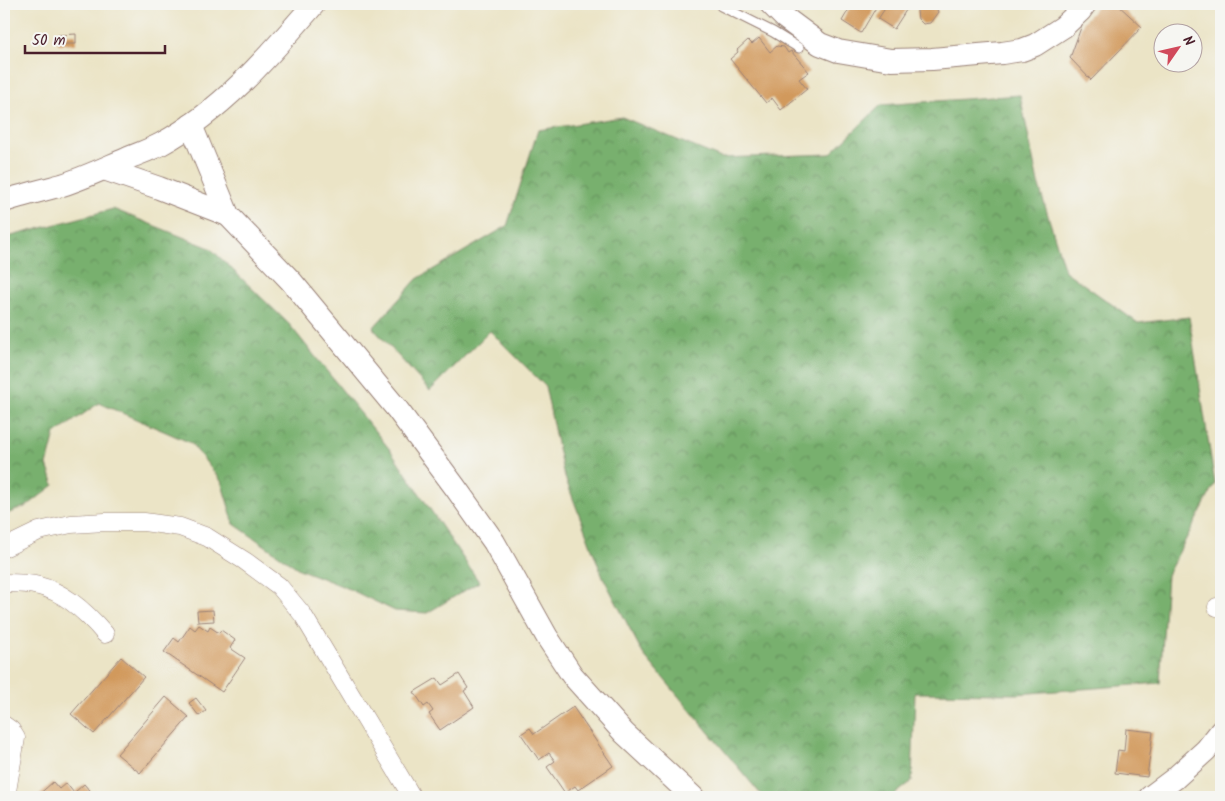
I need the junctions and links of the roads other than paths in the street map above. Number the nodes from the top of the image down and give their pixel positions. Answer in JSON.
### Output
{"nodes":[{"id":1,"x":314,"y":4,"type":"edge"},
{"id":2,"x":723,"y":4,"type":"edge"},
{"id":3,"x":771,"y":4,"type":"edge"},
{"id":4,"x":1085,"y":4,"type":"edge"},
{"id":5,"x":799,"y":48,"type":"dead end"},
{"id":6,"x":191,"y":125,"type":"junction"},
{"id":7,"x":104,"y":169,"type":"junction"},
{"id":8,"x":4,"y":201,"type":"edge"},
{"id":9,"x":228,"y":215,"type":"junction"},
{"id":10,"x":4,"y":548,"type":"edge"},
{"id":11,"x":4,"y":583,"type":"edge"},
{"id":12,"x":105,"y":634,"type":"dead end"},
{"id":13,"x":4,"y":725,"type":"edge"},
{"id":14,"x":1221,"y":731,"type":"edge"},
{"id":15,"x":6,"y":797,"type":"edge"},
{"id":16,"x":412,"y":797,"type":"edge"},
{"id":17,"x":693,"y":797,"type":"edge"},
{"id":18,"x":1150,"y":797,"type":"edge"}],
"edges":[{"from":1,"to":6,"type":"street"},
{"from":2,"to":5,"type":"lane"},
{"from":3,"to":4,"type":"street"},
{"from":6,"to":7,"type":"street"},
{"from":6,"to":9,"type":"street"},
{"from":7,"to":8,"type":"street"},
{"from":7,"to":9,"type":"street"},
{"from":9,"to":17,"type":"street"},
{"from":10,"to":16,"type":"street"},
{"from":11,"to":12,"type":"street"},
{"from":13,"to":15,"type":"street"},
{"from":14,"to":18,"type":"street"}]}
